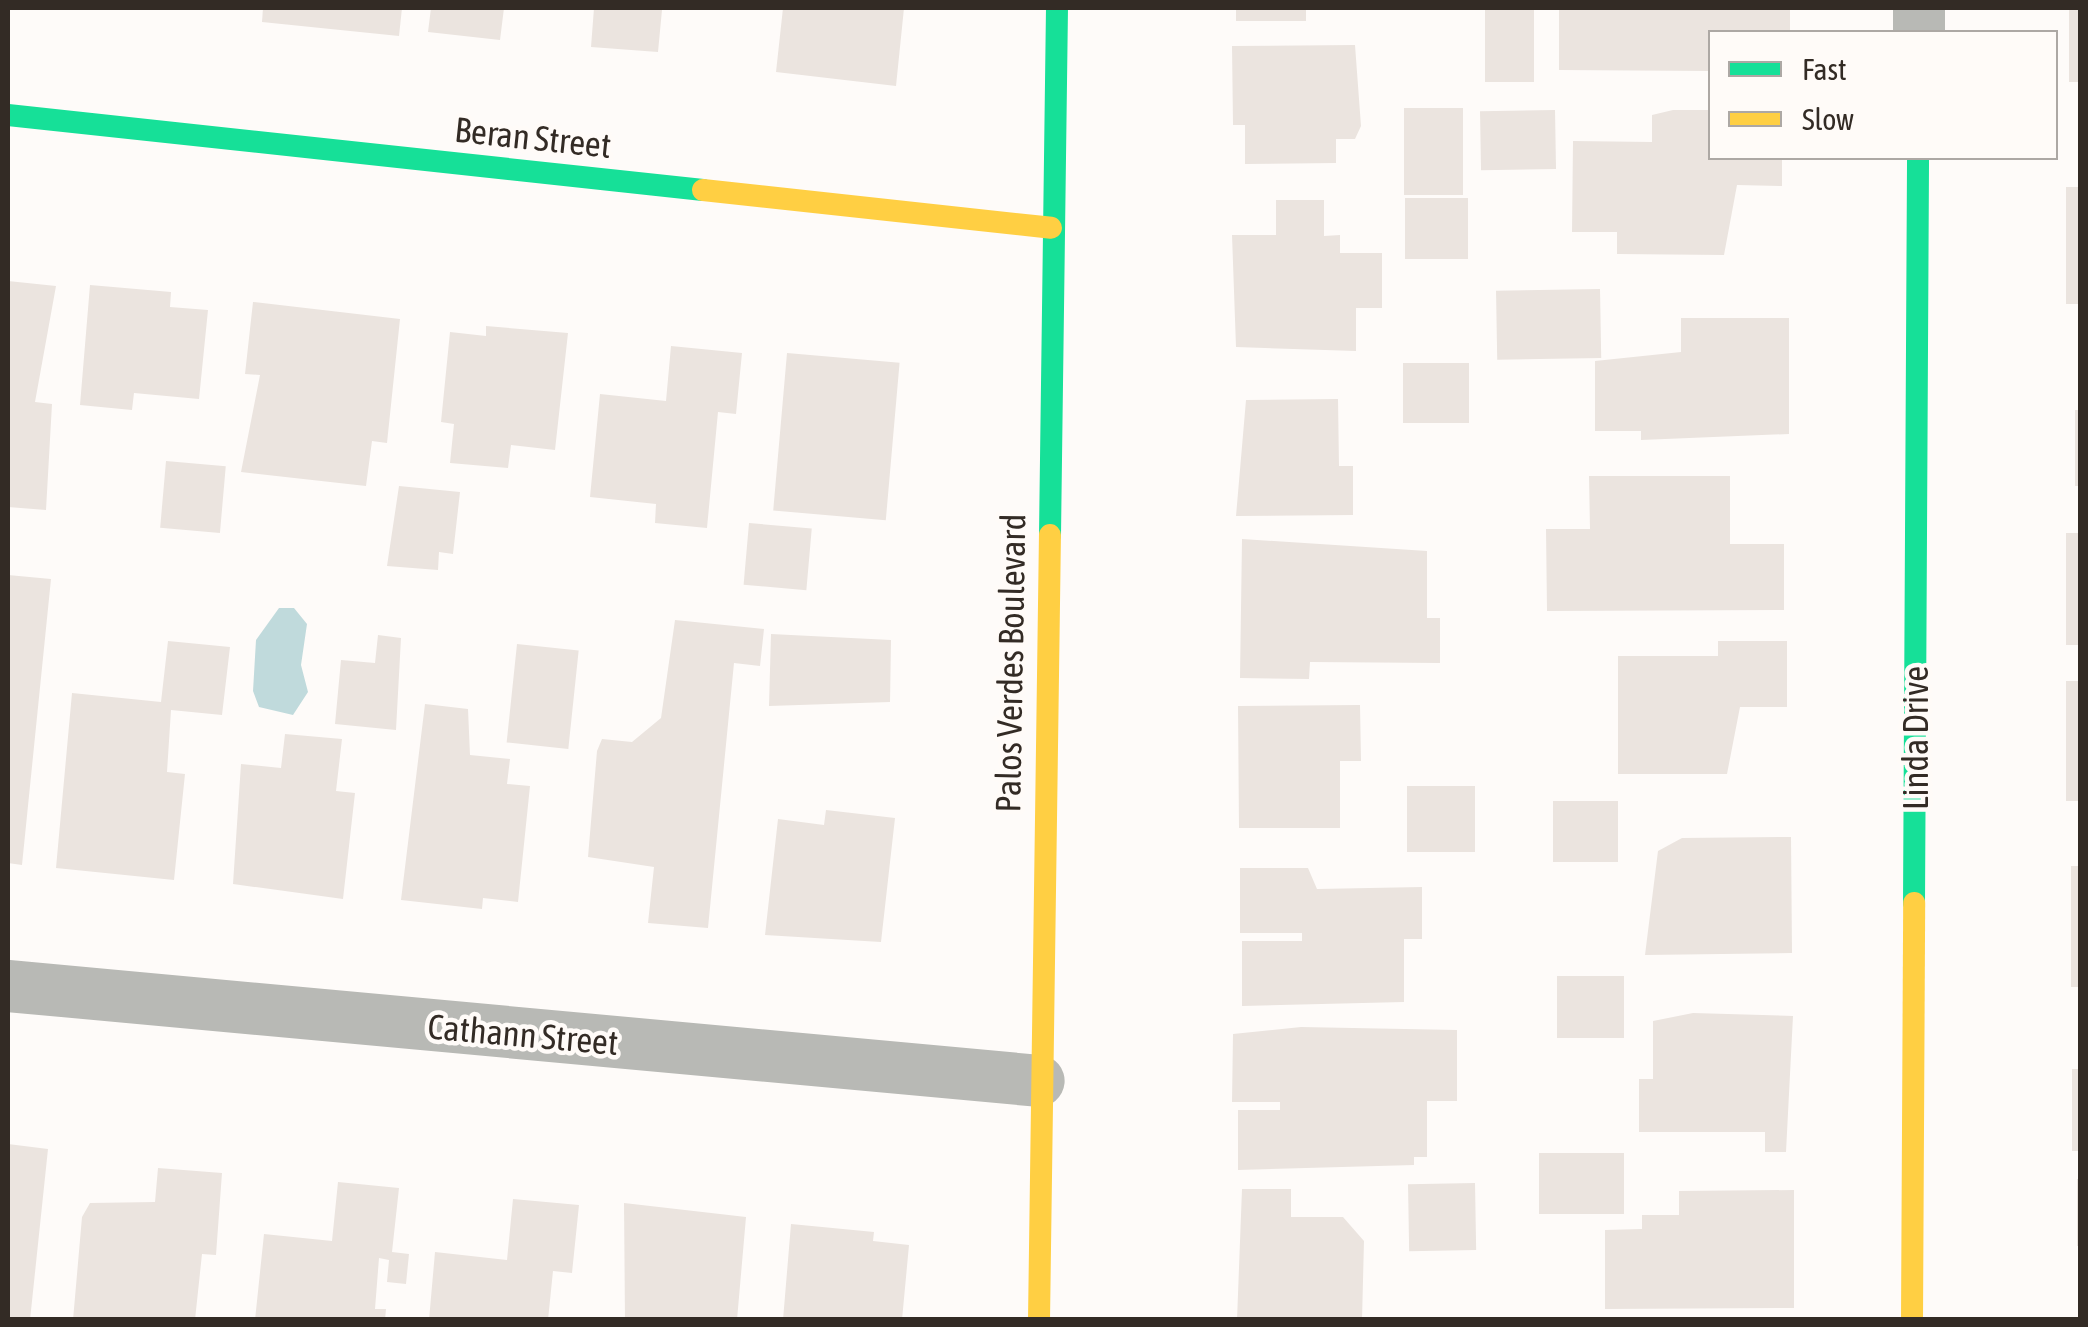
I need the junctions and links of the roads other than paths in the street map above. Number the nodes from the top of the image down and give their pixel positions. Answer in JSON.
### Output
{"nodes":[{"id":1,"x":1057,"y":8,"type":"edge"},
{"id":2,"x":8,"y":116,"type":"edge"},
{"id":3,"x":1918,"y":160,"type":"edge"},
{"id":4,"x":1051,"y":228,"type":"junction"},
{"id":5,"x":8,"y":986,"type":"edge"},
{"id":6,"x":1039,"y":1082,"type":"junction"},
{"id":7,"x":1039,"y":1320,"type":"edge"},
{"id":8,"x":1912,"y":1320,"type":"edge"}],
"edges":[{"from":1,"to":4,"type":"street","name":"Palos Verdes Boulevard"},
{"from":2,"to":4,"type":"street","name":"Beran Street"},
{"from":3,"to":8,"type":"street","name":"Linda Drive"},
{"from":4,"to":6,"type":"street","name":"Palos Verdes Boulevard"},
{"from":5,"to":6,"type":"street","name":"Cathann Street"},
{"from":6,"to":7,"type":"street","name":"Palos Verdes Boulevard"}]}
